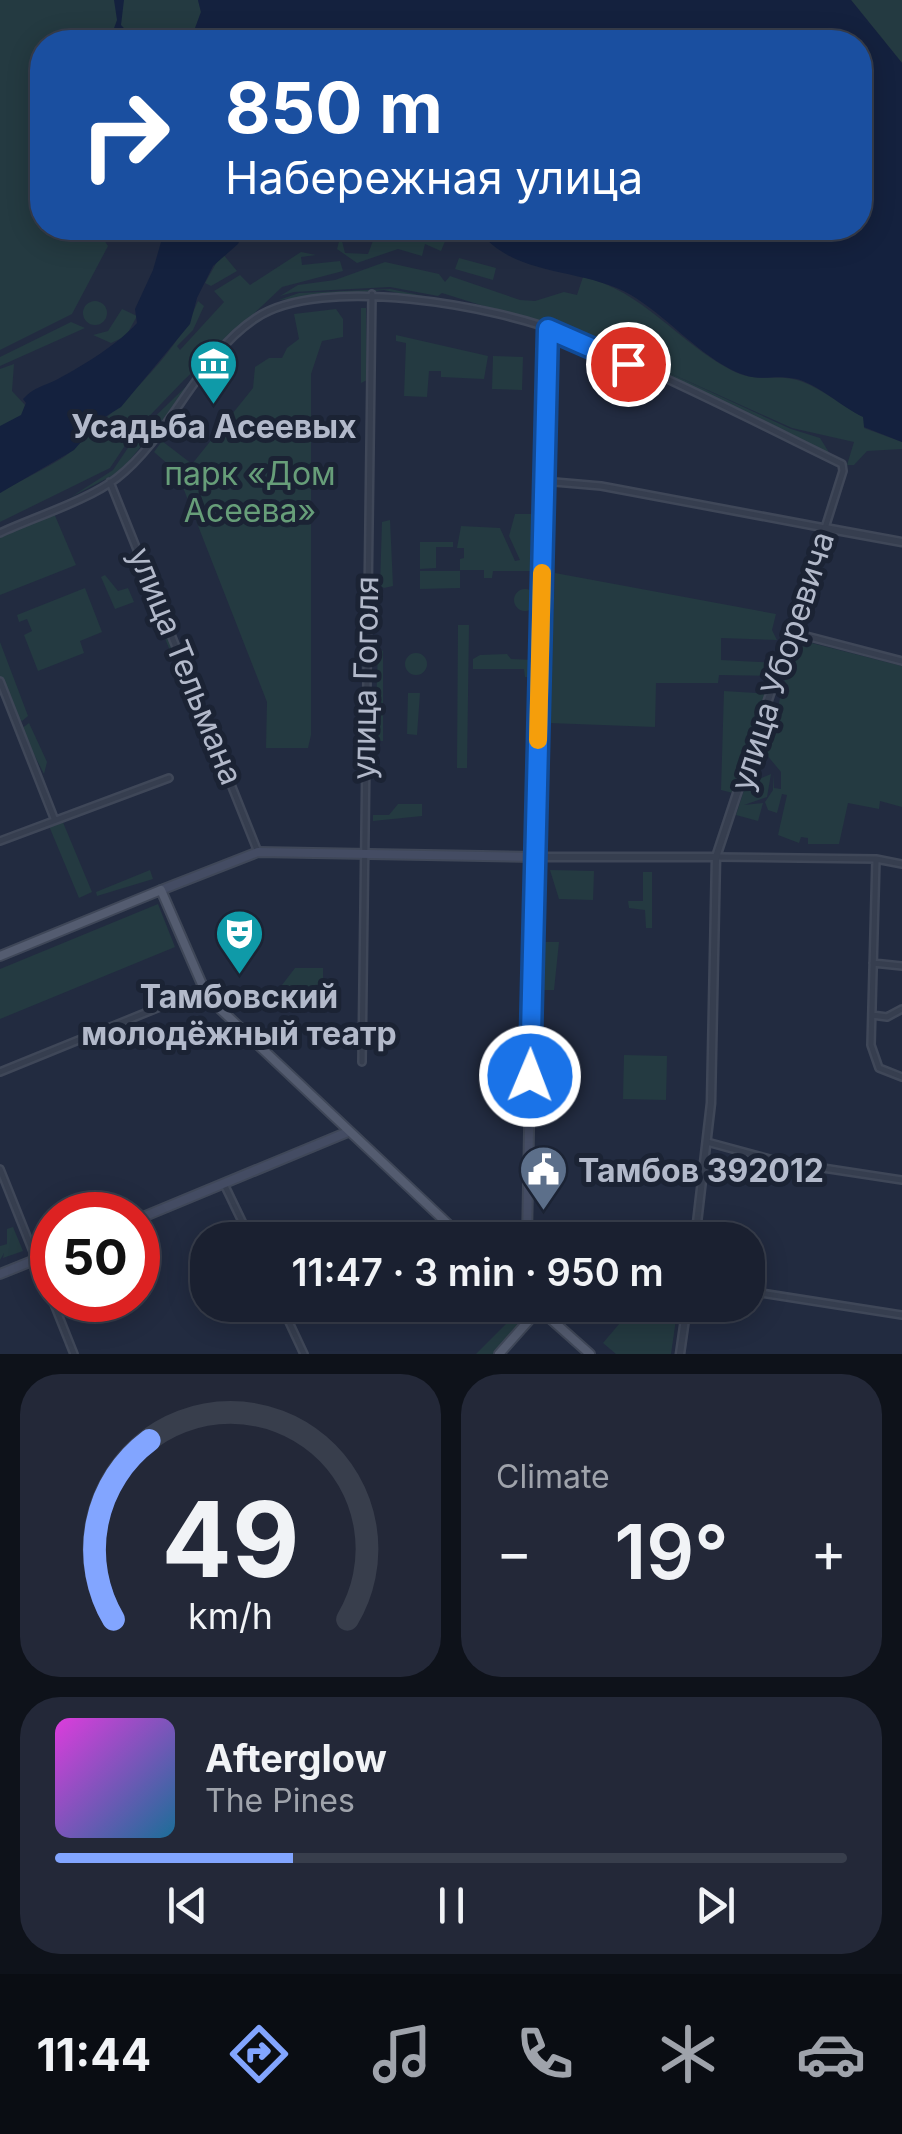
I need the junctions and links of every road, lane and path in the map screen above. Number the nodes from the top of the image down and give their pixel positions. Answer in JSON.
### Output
{"nodes":[{"id":1,"x":372,"y":294,"type":"junction"},
{"id":2,"x":548,"y":329,"type":"junction"},
{"id":3,"x":544,"y":481,"type":"junction"},
{"id":4,"x":110,"y":482,"type":"junction"},
{"id":5,"x":825,"y":528,"type":"junction"},
{"id":6,"x":0,"y":534,"type":"edge"},
{"id":7,"x":902,"y":542,"type":"edge"},
{"id":8,"x":788,"y":631,"type":"junction"},
{"id":9,"x":902,"y":660,"type":"edge"},
{"id":10,"x":0,"y":681,"type":"edge"},
{"id":11,"x":169,"y":778,"type":"dead end"},
{"id":12,"x":54,"y":818,"type":"junction"},
{"id":13,"x":0,"y":840,"type":"edge"},
{"id":14,"x":258,"y":852,"type":"junction"},
{"id":15,"x":362,"y":854,"type":"junction"},
{"id":16,"x":534,"y":857,"type":"junction"},
{"id":17,"x":716,"y":857,"type":"junction"},
{"id":18,"x":876,"y":859,"type":"junction"},
{"id":19,"x":902,"y":864,"type":"edge"},
{"id":20,"x":161,"y":890,"type":"junction"},
{"id":21,"x":0,"y":956,"type":"edge"},
{"id":22,"x":872,"y":963,"type":"junction"},
{"id":23,"x":902,"y":966,"type":"edge"},
{"id":24,"x":204,"y":989,"type":"junction"},
{"id":25,"x":902,"y":1009,"type":"edge"},
{"id":26,"x":872,"y":1014,"type":"junction"},
{"id":27,"x":362,"y":1062,"type":"dead end"},
{"id":28,"x":0,"y":1072,"type":"edge"},
{"id":29,"x":902,"y":1077,"type":"edge"},
{"id":30,"x":348,"y":1132,"type":"junction"},
{"id":31,"x":707,"y":1142,"type":"junction"},
{"id":32,"x":0,"y":1169,"type":"edge"},
{"id":33,"x":902,"y":1180,"type":"edge"},
{"id":34,"x":224,"y":1184,"type":"junction"},
{"id":35,"x":160,"y":1210,"type":"edge"},
{"id":36,"x":242,"y":1222,"type":"edge"},
{"id":37,"x":446,"y":1222,"type":"edge"},
{"id":38,"x":527,"y":1222,"type":"edge"},
{"id":39,"x":697,"y":1222,"type":"edge"},
{"id":40,"x":30,"y":1245,"type":"edge"},
{"id":41,"x":30,"y":1262,"type":"edge"},
{"id":42,"x":0,"y":1274,"type":"edge"},
{"id":43,"x":765,"y":1294,"type":"edge"},
{"id":44,"x":902,"y":1315,"type":"edge"},
{"id":45,"x":61,"y":1322,"type":"edge"},
{"id":46,"x":290,"y":1322,"type":"edge"},
{"id":47,"x":528,"y":1322,"type":"edge"},
{"id":48,"x":553,"y":1322,"type":"edge"},
{"id":49,"x":685,"y":1322,"type":"edge"},
{"id":50,"x":74,"y":1354,"type":"edge"},
{"id":51,"x":304,"y":1354,"type":"edge"},
{"id":52,"x":499,"y":1354,"type":"edge"},
{"id":53,"x":590,"y":1354,"type":"edge"},
{"id":54,"x":680,"y":1354,"type":"edge"}],
"edges":[{"from":1,"to":2,"type":"street"},
{"from":1,"to":4,"type":"street"},
{"from":1,"to":15,"type":"street","name":"улица Гоголя"},
{"from":2,"to":3,"type":"street"},
{"from":2,"to":5,"type":"street","name":"улица Уборевича"},
{"from":3,"to":5,"type":"street"},
{"from":3,"to":16,"type":"street"},
{"from":4,"to":6,"type":"street"},
{"from":4,"to":14,"type":"street","name":"улица Тельмана"},
{"from":5,"to":7,"type":"street"},
{"from":5,"to":8,"type":"street","name":"улица Уборевича"},
{"from":8,"to":9,"type":"street"},
{"from":8,"to":17,"type":"street","name":"улица Уборевича"},
{"from":10,"to":12,"type":"street"},
{"from":11,"to":12,"type":"street"},
{"from":12,"to":13,"type":"street"},
{"from":14,"to":15,"type":"main road"},
{"from":14,"to":20,"type":"main road"},
{"from":15,"to":16,"type":"main road"},
{"from":15,"to":27,"type":"street","name":"улица Гоголя"},
{"from":16,"to":17,"type":"street"},
{"from":16,"to":38,"type":"main road"},
{"from":17,"to":18,"type":"street"},
{"from":17,"to":31,"type":"street","name":"улица Уборевича"},
{"from":18,"to":19,"type":"street"},
{"from":18,"to":22,"type":"street"},
{"from":20,"to":21,"type":"main road"},
{"from":20,"to":24,"type":"main road"},
{"from":22,"to":23,"type":"street"},
{"from":22,"to":26,"type":"street"},
{"from":24,"to":28,"type":"street"},
{"from":24,"to":30,"type":"main road"},
{"from":25,"to":26,"type":"street"},
{"from":26,"to":29,"type":"street"},
{"from":30,"to":34,"type":"main road"},
{"from":30,"to":37,"type":"main road"},
{"from":31,"to":33,"type":"street"},
{"from":31,"to":39,"type":"street","name":"улица Уборевича"},
{"from":32,"to":40,"type":"street"},
{"from":34,"to":35,"type":"main road"},
{"from":34,"to":36,"type":"street"},
{"from":41,"to":42,"type":"main road"},
{"from":43,"to":44,"type":"street"},
{"from":45,"to":50,"type":"street"},
{"from":46,"to":51,"type":"street"},
{"from":47,"to":52,"type":"main road"},
{"from":48,"to":53,"type":"main road"},
{"from":49,"to":54,"type":"street"}]}
